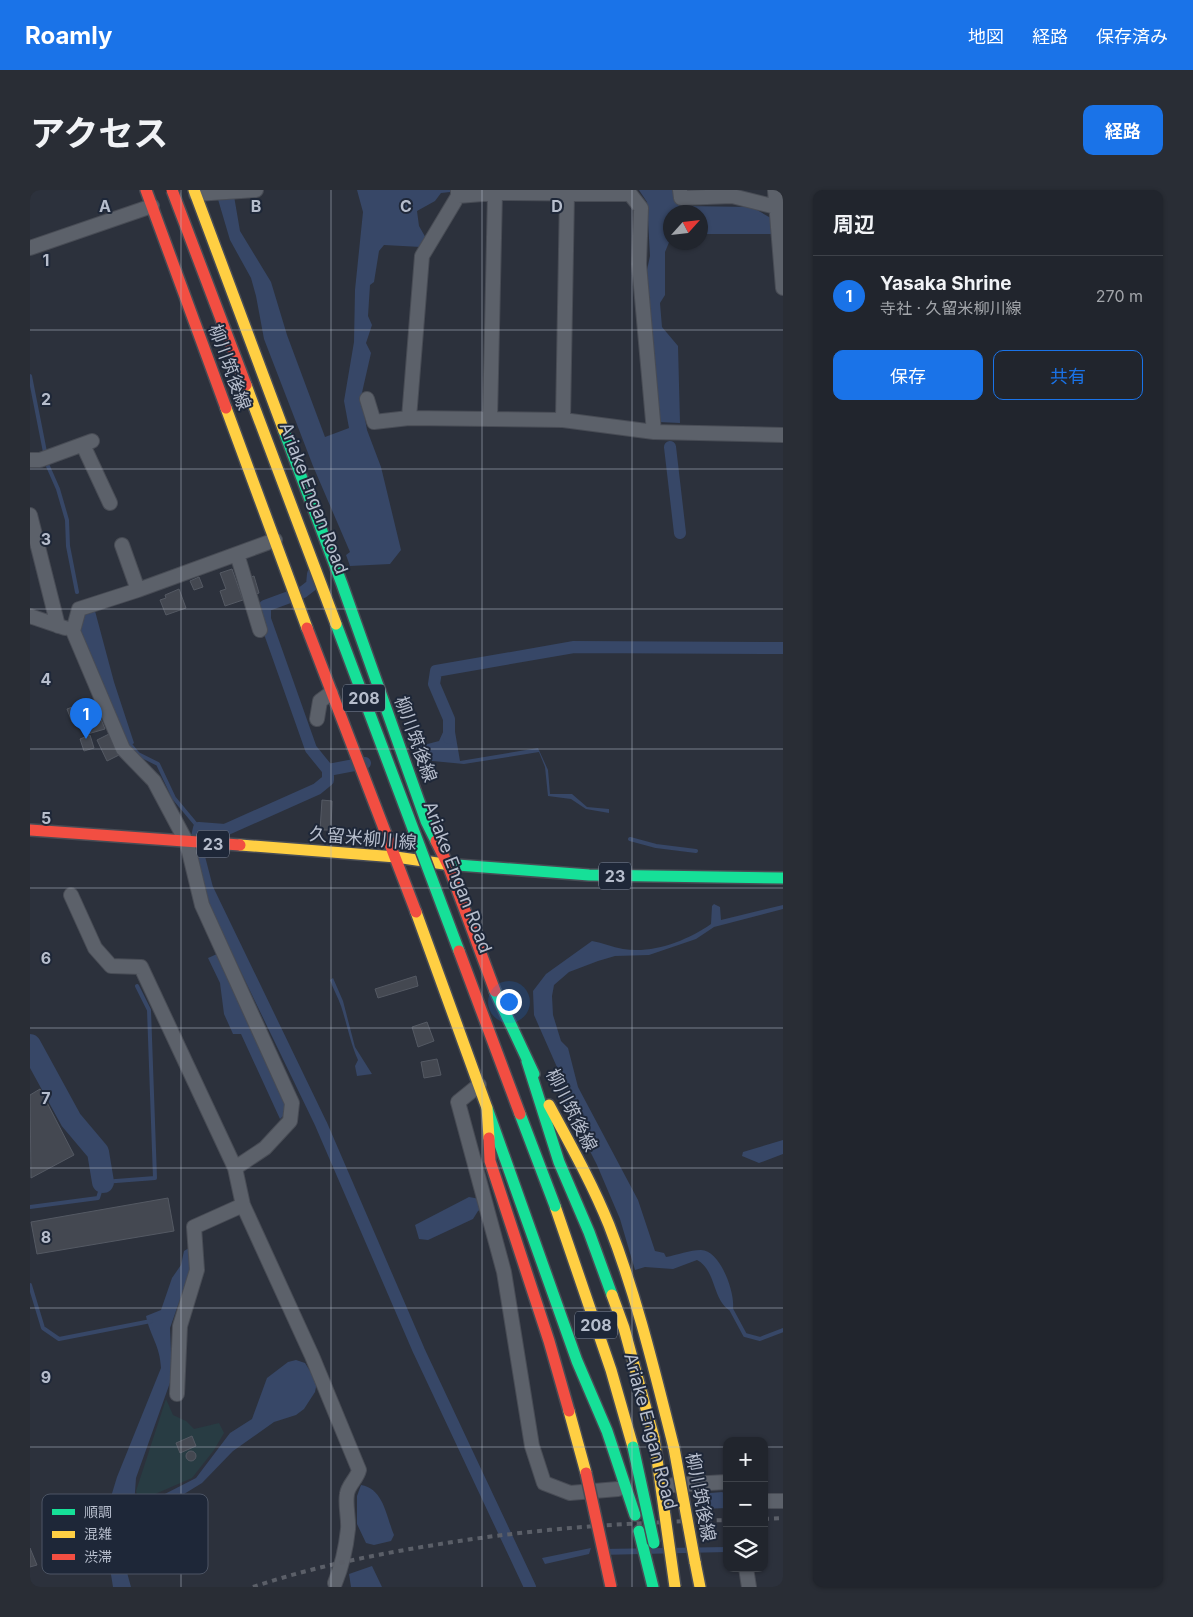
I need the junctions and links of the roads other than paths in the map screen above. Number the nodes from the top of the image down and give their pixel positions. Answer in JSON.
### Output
{"nodes":[{"id":1,"x":146,"y":190,"type":"edge"},
{"id":2,"x":172,"y":190,"type":"edge"},
{"id":3,"x":179,"y":190,"type":"edge"},
{"id":4,"x":256,"y":190,"type":"edge"},
{"id":5,"x":680,"y":190,"type":"edge"},
{"id":6,"x":775,"y":190,"type":"edge"},
{"id":7,"x":195,"y":192,"type":"edge"},
{"id":8,"x":458,"y":193,"type":"edge"},
{"id":9,"x":495,"y":193,"type":"junction"},
{"id":10,"x":568,"y":194,"type":"junction"},
{"id":11,"x":152,"y":206,"type":"junction"},
{"id":12,"x":776,"y":207,"type":"junction"},
{"id":13,"x":781,"y":240,"type":"edge"},
{"id":14,"x":30,"y":248,"type":"edge"},
{"id":15,"x":783,"y":288,"type":"edge"},
{"id":16,"x":367,"y":398,"type":"dead end"},
{"id":17,"x":408,"y":418,"type":"junction"},
{"id":18,"x":490,"y":419,"type":"junction"},
{"id":19,"x":562,"y":420,"type":"junction"},
{"id":20,"x":654,"y":432,"type":"junction"},
{"id":21,"x":783,"y":434,"type":"edge"},
{"id":22,"x":30,"y":460,"type":"edge"},
{"id":23,"x":110,"y":503,"type":"dead end"},
{"id":24,"x":30,"y":515,"type":"edge"},
{"id":25,"x":318,"y":522,"type":"junction"},
{"id":26,"x":284,"y":536,"type":"junction"},
{"id":27,"x":122,"y":545,"type":"dead end"},
{"id":28,"x":237,"y":554,"type":"junction"},
{"id":29,"x":138,"y":590,"type":"junction"},
{"id":30,"x":30,"y":616,"type":"edge"},
{"id":31,"x":58,"y":626,"type":"junction"},
{"id":32,"x":260,"y":630,"type":"dead end"},
{"id":33,"x":73,"y":631,"type":"junction"},
{"id":34,"x":369,"y":662,"type":"junction"},
{"id":35,"x":339,"y":687,"type":"junction"},
{"id":36,"x":317,"y":719,"type":"dead end"},
{"id":37,"x":30,"y":830,"type":"edge"},
{"id":38,"x":187,"y":843,"type":"junction"},
{"id":39,"x":396,"y":857,"type":"junction"},
{"id":40,"x":448,"y":865,"type":"junction"},
{"id":41,"x":783,"y":878,"type":"edge"},
{"id":42,"x":72,"y":895,"type":"dead end"},
{"id":43,"x":527,"y":1061,"type":"junction"},
{"id":44,"x":479,"y":1085,"type":"junction"},
{"id":45,"x":487,"y":1108,"type":"junction"},
{"id":46,"x":235,"y":1168,"type":"junction"},
{"id":47,"x":243,"y":1205,"type":"junction"},
{"id":48,"x":558,"y":1205,"type":"junction"},
{"id":49,"x":177,"y":1394,"type":"dead end"},
{"id":50,"x":636,"y":1446,"type":"junction"},
{"id":51,"x":723,"y":1482,"type":"edge"},
{"id":52,"x":635,"y":1488,"type":"dead end"},
{"id":53,"x":618,"y":1489,"type":"dead end"},
{"id":54,"x":768,"y":1501,"type":"edge"},
{"id":55,"x":783,"y":1501,"type":"edge"},
{"id":56,"x":747,"y":1572,"type":"edge"},
{"id":57,"x":335,"y":1584,"type":"dead end"},
{"id":58,"x":611,"y":1587,"type":"edge"},
{"id":59,"x":653,"y":1587,"type":"edge"},
{"id":60,"x":662,"y":1587,"type":"edge"},
{"id":61,"x":669,"y":1587,"type":"edge"},
{"id":62,"x":675,"y":1587,"type":"edge"},
{"id":63,"x":700,"y":1587,"type":"edge"},
{"id":64,"x":749,"y":1587,"type":"edge"}],
"edges":[{"from":1,"to":11,"type":"main road","name":"柳川筑後線"},
{"from":2,"to":48,"type":"main road","name":"Ariake Engan Road","number":"208","bridge":true},
{"from":3,"to":48,"type":"main road","name":"Ariake Engan Road","number":"208"},
{"from":4,"to":7,"type":"street"},
{"from":5,"to":12,"type":"street"},
{"from":6,"to":12,"type":"street"},
{"from":7,"to":11,"type":"main road"},
{"from":7,"to":25,"type":"main road","name":"柳川筑後線"},
{"from":8,"to":9,"type":"street"},
{"from":8,"to":17,"type":"street"},
{"from":9,"to":10,"type":"street"},
{"from":9,"to":18,"type":"street"},
{"from":10,"to":19,"type":"street"},
{"from":10,"to":20,"type":"street"},
{"from":11,"to":14,"type":"street"},
{"from":11,"to":26,"type":"main road","name":"柳川筑後線"},
{"from":12,"to":13,"type":"street"},
{"from":13,"to":15,"type":"street"},
{"from":16,"to":17,"type":"street"},
{"from":17,"to":18,"type":"street"},
{"from":18,"to":19,"type":"street"},
{"from":19,"to":20,"type":"street"},
{"from":20,"to":21,"type":"street"},
{"from":22,"to":23,"type":"street"},
{"from":24,"to":31,"type":"street"},
{"from":25,"to":26,"type":"main road"},
{"from":25,"to":34,"type":"main road","name":"柳川筑後線"},
{"from":26,"to":28,"type":"street"},
{"from":26,"to":35,"type":"main road","name":"柳川筑後線"},
{"from":27,"to":29,"type":"street"},
{"from":28,"to":29,"type":"street"},
{"from":28,"to":32,"type":"street"},
{"from":29,"to":33,"type":"street"},
{"from":30,"to":31,"type":"street"},
{"from":31,"to":33,"type":"street"},
{"from":33,"to":38,"type":"street"},
{"from":34,"to":35,"type":"main road"},
{"from":34,"to":40,"type":"main road","name":"柳川筑後線"},
{"from":35,"to":36,"type":"street"},
{"from":35,"to":39,"type":"main road","name":"柳川筑後線"},
{"from":37,"to":38,"type":"main road","name":"久留米柳川線","number":"23"},
{"from":38,"to":39,"type":"main road","name":"久留米柳川線","number":"23"},
{"from":38,"to":46,"type":"street"},
{"from":39,"to":40,"type":"main road","name":"久留米柳川線","number":"23"},
{"from":39,"to":44,"type":"main road","name":"柳川筑後線"},
{"from":40,"to":41,"type":"main road","name":"久留米柳川線","number":"23"},
{"from":40,"to":43,"type":"main road","name":"柳川筑後線"},
{"from":42,"to":46,"type":"street"},
{"from":43,"to":62,"type":"main road","bridge":true},
{"from":43,"to":63,"type":"main road","name":"柳川筑後線","bridge":true},
{"from":44,"to":45,"type":"main road","name":"柳川筑後線"},
{"from":44,"to":53,"type":"street"},
{"from":45,"to":58,"type":"main road","name":"柳川筑後線","bridge":true},
{"from":45,"to":59,"type":"main road"},
{"from":46,"to":47,"type":"street"},
{"from":47,"to":49,"type":"street"},
{"from":47,"to":57,"type":"street"},
{"from":48,"to":50,"type":"main road","name":"Ariake Engan Road","number":"208"},
{"from":50,"to":60,"type":"main road","name":"Ariake Engan Road","number":"208","bridge":true},
{"from":50,"to":61,"type":"main road","name":"Ariake Engan Road","number":"208"},
{"from":51,"to":52,"type":"street"},
{"from":54,"to":55,"type":"street"},
{"from":56,"to":64,"type":"street"}]}
